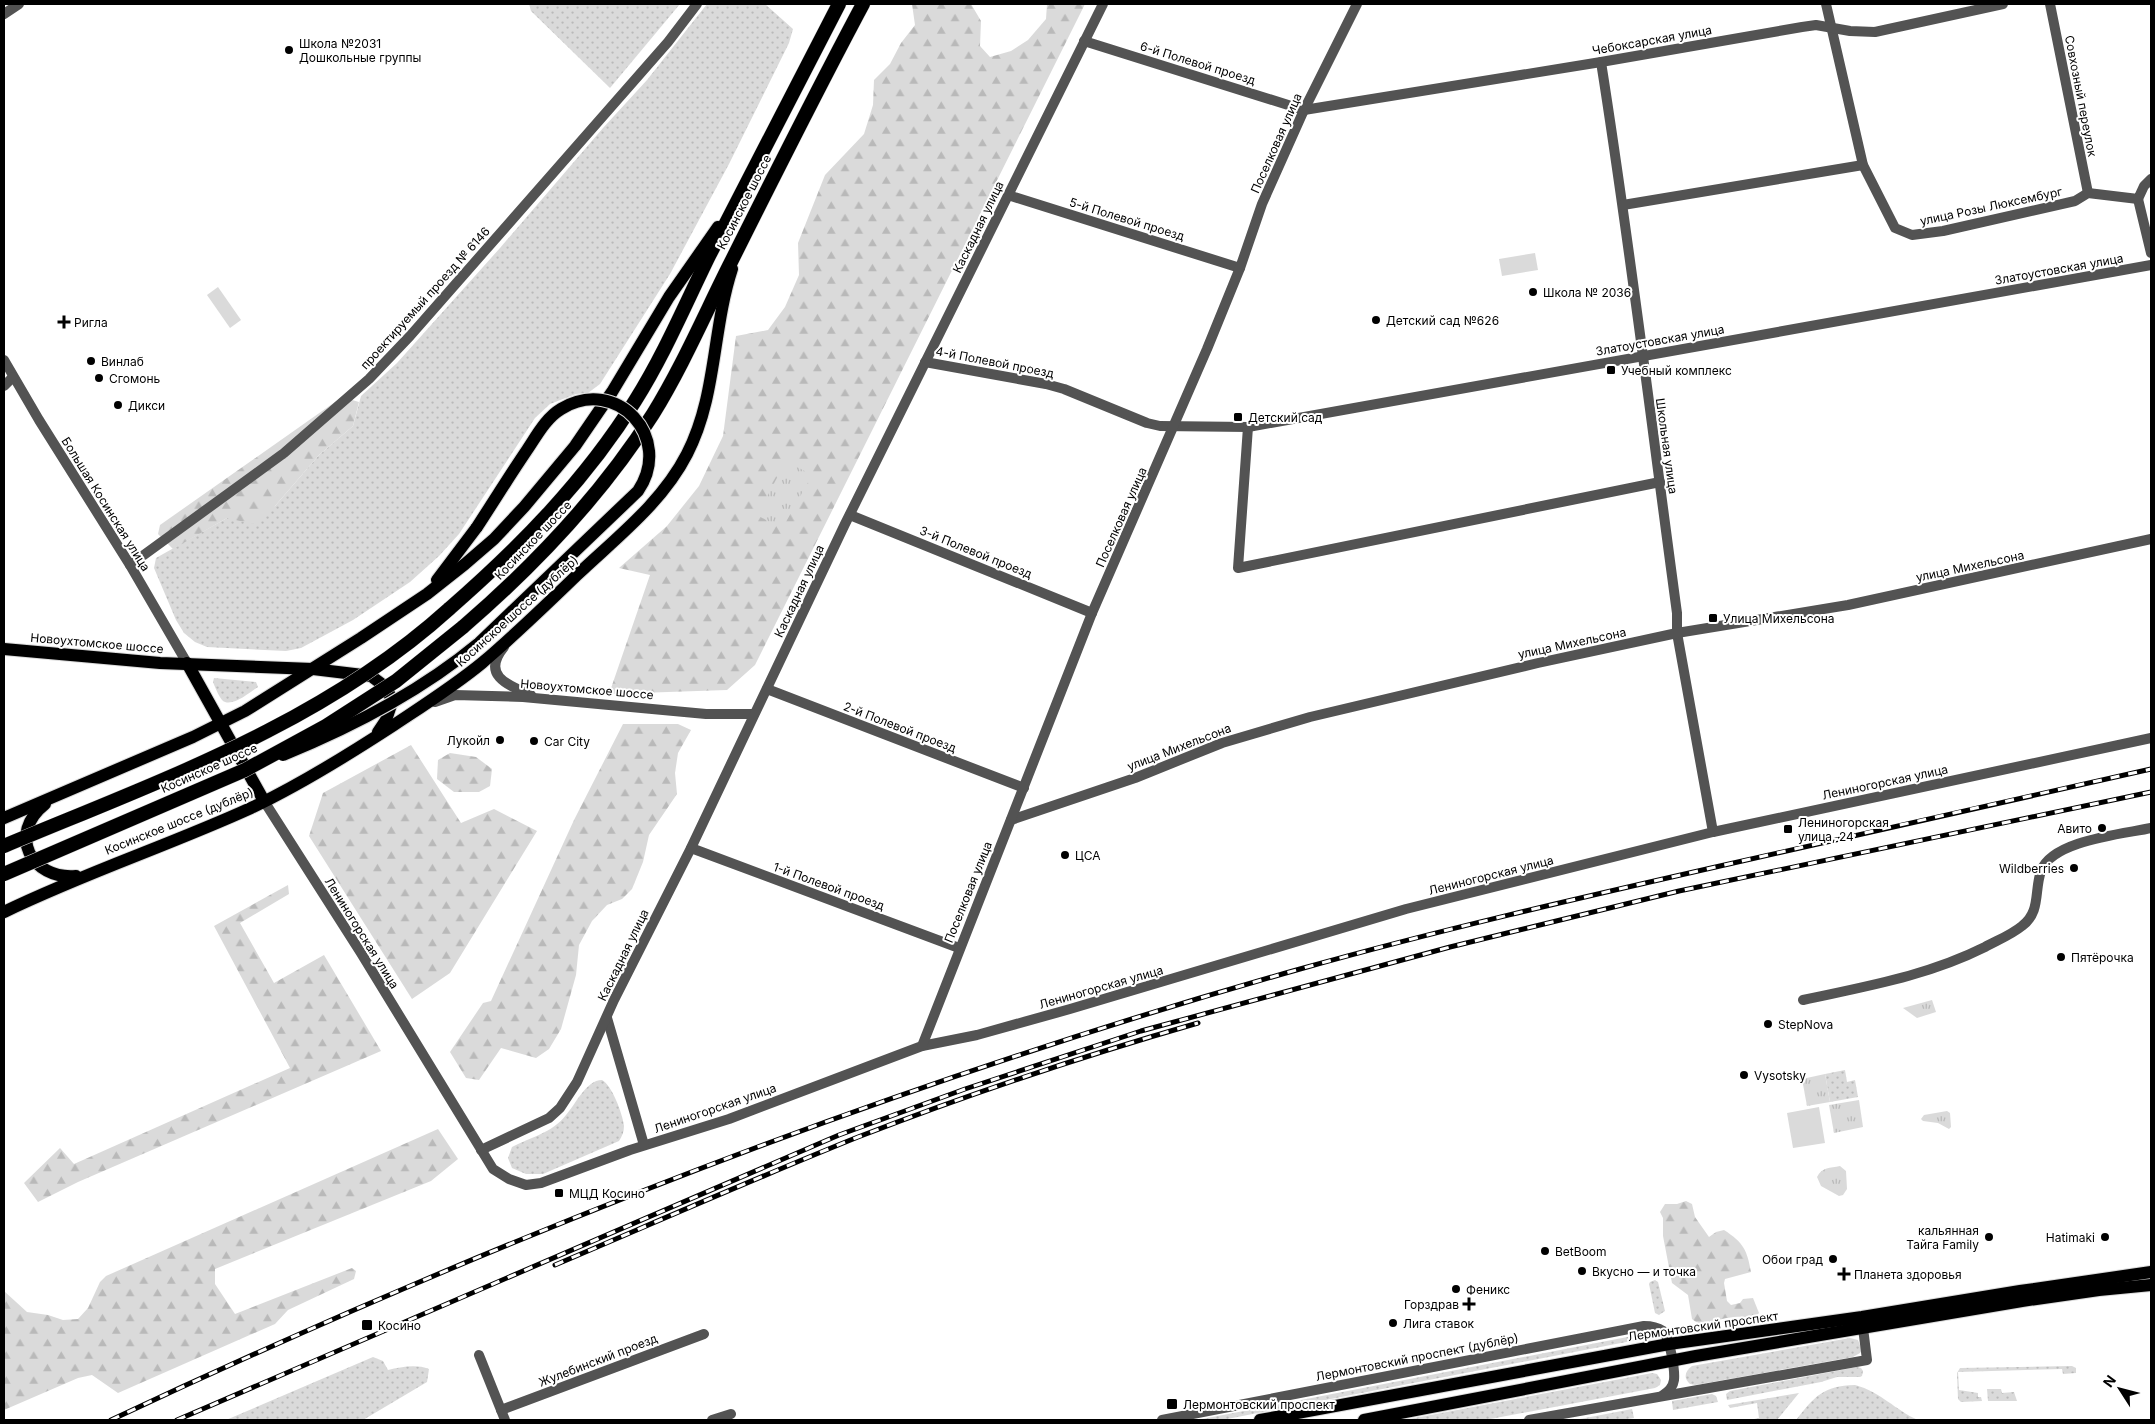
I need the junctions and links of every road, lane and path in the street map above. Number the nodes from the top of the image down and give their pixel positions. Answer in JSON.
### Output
{"nodes":[{"id":1,"x":19,"y":4,"type":"edge"},
{"id":2,"x":697,"y":4,"type":"edge"},
{"id":3,"x":839,"y":4,"type":"edge"},
{"id":4,"x":863,"y":4,"type":"edge"},
{"id":5,"x":1103,"y":4,"type":"edge"},
{"id":6,"x":1357,"y":4,"type":"edge"},
{"id":7,"x":1826,"y":4,"type":"edge"},
{"id":8,"x":2003,"y":4,"type":"edge"},
{"id":9,"x":2050,"y":4,"type":"edge"},
{"id":10,"x":4,"y":14,"type":"edge"},
{"id":11,"x":1830,"y":27,"type":"junction"},
{"id":12,"x":1084,"y":41,"type":"junction"},
{"id":13,"x":1601,"y":62,"type":"junction"},
{"id":14,"x":1304,"y":110,"type":"junction"},
{"id":15,"x":1863,"y":165,"type":"junction"},
{"id":16,"x":2151,"y":179,"type":"edge"},
{"id":17,"x":748,"y":180,"type":"junction"},
{"id":18,"x":2088,"y":193,"type":"junction"},
{"id":19,"x":1008,"y":194,"type":"junction"},
{"id":20,"x":2138,"y":199,"type":"junction"},
{"id":21,"x":1623,"y":205,"type":"junction"},
{"id":22,"x":740,"y":243,"type":"junction"},
{"id":23,"x":2151,"y":253,"type":"edge"},
{"id":24,"x":2151,"y":265,"type":"edge"},
{"id":25,"x":1240,"y":268,"type":"junction"},
{"id":26,"x":1642,"y":355,"type":"junction"},
{"id":27,"x":4,"y":360,"type":"edge"},
{"id":28,"x":925,"y":362,"type":"junction"},
{"id":29,"x":13,"y":377,"type":"junction"},
{"id":30,"x":4,"y":386,"type":"edge"},
{"id":31,"x":1173,"y":427,"type":"junction"},
{"id":32,"x":1248,"y":427,"type":"junction"},
{"id":33,"x":1660,"y":482,"type":"junction"},
{"id":34,"x":850,"y":515,"type":"junction"},
{"id":35,"x":2151,"y":539,"type":"edge"},
{"id":36,"x":130,"y":565,"type":"junction"},
{"id":37,"x":425,"y":595,"type":"junction"},
{"id":38,"x":1092,"y":613,"type":"junction"},
{"id":39,"x":515,"y":634,"type":"junction"},
{"id":40,"x":1677,"y":634,"type":"junction"},
{"id":41,"x":4,"y":649,"type":"edge"},
{"id":42,"x":187,"y":663,"type":"junction"},
{"id":43,"x":313,"y":669,"type":"junction"},
{"id":44,"x":767,"y":688,"type":"junction"},
{"id":45,"x":539,"y":698,"type":"junction"},
{"id":46,"x":419,"y":708,"type":"junction"},
{"id":47,"x":754,"y":714,"type":"junction"},
{"id":48,"x":222,"y":723,"type":"junction"},
{"id":49,"x":374,"y":738,"type":"junction"},
{"id":50,"x":2151,"y":738,"type":"edge"},
{"id":51,"x":244,"y":770,"type":"junction"},
{"id":52,"x":1024,"y":788,"type":"junction"},
{"id":53,"x":54,"y":798,"type":"junction"},
{"id":54,"x":264,"y":801,"type":"junction"},
{"id":55,"x":4,"y":818,"type":"edge"},
{"id":56,"x":1011,"y":820,"type":"junction"},
{"id":57,"x":2151,"y":828,"type":"edge"},
{"id":58,"x":1713,"y":832,"type":"junction"},
{"id":59,"x":4,"y":846,"type":"edge"},
{"id":60,"x":691,"y":848,"type":"junction"},
{"id":61,"x":4,"y":874,"type":"edge"},
{"id":62,"x":83,"y":875,"type":"junction"},
{"id":63,"x":49,"y":890,"type":"junction"},
{"id":64,"x":4,"y":905,"type":"edge"},
{"id":65,"x":4,"y":912,"type":"edge"},
{"id":66,"x":959,"y":948,"type":"junction"},
{"id":67,"x":1803,"y":1000,"type":"dead end"},
{"id":68,"x":606,"y":1018,"type":"junction"},
{"id":69,"x":922,"y":1046,"type":"junction"},
{"id":70,"x":644,"y":1145,"type":"junction"},
{"id":71,"x":481,"y":1150,"type":"junction"},
{"id":72,"x":2151,"y":1272,"type":"edge"},
{"id":73,"x":2151,"y":1285,"type":"edge"},
{"id":74,"x":1863,"y":1328,"type":"junction"},
{"id":75,"x":704,"y":1334,"type":"dead end"},
{"id":76,"x":1669,"y":1344,"type":"junction"},
{"id":77,"x":480,"y":1355,"type":"dead end"},
{"id":78,"x":1672,"y":1361,"type":"junction"},
{"id":79,"x":1663,"y":1395,"type":"junction"},
{"id":80,"x":501,"y":1410,"type":"junction"},
{"id":81,"x":731,"y":1414,"type":"dead end"},
{"id":82,"x":505,"y":1420,"type":"edge"},
{"id":83,"x":712,"y":1420,"type":"edge"},
{"id":84,"x":1162,"y":1420,"type":"edge"},
{"id":85,"x":1260,"y":1420,"type":"edge"},
{"id":86,"x":1364,"y":1420,"type":"edge"},
{"id":87,"x":1530,"y":1420,"type":"edge"}],
"edges":[{"from":1,"to":10,"type":"street"},
{"from":2,"to":36,"type":"street","name":"проектируемый проезд № 6146"},
{"from":3,"to":17,"type":"highway","name":"Косинское шоссе"},
{"from":4,"to":22,"type":"highway","name":"Косинское шоссе"},
{"from":5,"to":12,"type":"street","name":"Каскадная улица"},
{"from":6,"to":14,"type":"street","name":"Поселковая улица"},
{"from":7,"to":11,"type":"street"},
{"from":8,"to":11,"type":"street","name":"Чебоксарская улица"},
{"from":9,"to":18,"type":"street","name":"Совхозный переулок"},
{"from":11,"to":13,"type":"street","name":"Чебоксарская улица"},
{"from":11,"to":15,"type":"street"},
{"from":12,"to":14,"type":"street","name":"6-й Полевой проезд"},
{"from":12,"to":19,"type":"street","name":"Каскадная улица"},
{"from":13,"to":14,"type":"street","name":"Чебоксарская улица"},
{"from":13,"to":21,"type":"street","name":"Школьная улица"},
{"from":14,"to":25,"type":"street","name":"Поселковая улица"},
{"from":15,"to":18,"type":"street","name":"улица Розы Люксембург"},
{"from":15,"to":21,"type":"street"},
{"from":16,"to":20,"type":"street"},
{"from":17,"to":37,"type":"main road"},
{"from":17,"to":59,"type":"highway","name":"Косинское шоссе","bridge":true},
{"from":18,"to":20,"type":"street"},
{"from":19,"to":25,"type":"street","name":"5-й Полевой проезд"},
{"from":19,"to":28,"type":"street","name":"Каскадная улица"},
{"from":20,"to":23,"type":"street"},
{"from":21,"to":26,"type":"street","name":"Школьная улица"},
{"from":22,"to":39,"type":"main road","name":"Косинское шоссе (дублёр)"},
{"from":22,"to":51,"type":"highway","name":"Косинское шоссе","bridge":true},
{"from":24,"to":26,"type":"street","name":"Златоустовская улица"},
{"from":25,"to":31,"type":"street","name":"Поселковая улица"},
{"from":26,"to":32,"type":"street","name":"Златоустовская улица"},
{"from":26,"to":33,"type":"street","name":"Школьная улица"},
{"from":27,"to":29,"type":"street","name":"Большая Косинская улица"},
{"from":28,"to":31,"type":"street","name":"4-й Полевой проезд"},
{"from":28,"to":34,"type":"street","name":"Каскадная улица"},
{"from":29,"to":30,"type":"street"},
{"from":29,"to":36,"type":"street","name":"Большая Косинская улица"},
{"from":31,"to":32,"type":"street","name":"Златоустовская улица"},
{"from":31,"to":38,"type":"street","name":"Поселковая улица"},
{"from":32,"to":33,"type":"street"},
{"from":33,"to":40,"type":"street","name":"Школьная улица"},
{"from":34,"to":38,"type":"street","name":"3-й Полевой проезд"},
{"from":34,"to":44,"type":"street","name":"Каскадная улица"},
{"from":35,"to":40,"type":"street","name":"улица Михельсона"},
{"from":36,"to":42,"type":"street","name":"Большая Косинская улица"},
{"from":37,"to":43,"type":"main road"},
{"from":37,"to":51,"type":"main road","bridge":true},
{"from":38,"to":52,"type":"street","name":"Поселковая улица"},
{"from":39,"to":45,"type":"street"},
{"from":39,"to":46,"type":"main road","name":"Косинское шоссе (дублёр)"},
{"from":40,"to":56,"type":"street","name":"улица Михельсона"},
{"from":40,"to":58,"type":"street","name":"Школьная улица"},
{"from":41,"to":42,"type":"main road","name":"Новоухтомское шоссе"},
{"from":42,"to":43,"type":"main road","name":"Новоухтомское шоссе"},
{"from":42,"to":48,"type":"main road"},
{"from":43,"to":48,"type":"main road"},
{"from":43,"to":49,"type":"main road","name":"Новоухтомское шоссе"},
{"from":44,"to":47,"type":"street","name":"Каскадная улица"},
{"from":44,"to":52,"type":"street","name":"2-й Полевой проезд"},
{"from":45,"to":46,"type":"street","name":"Новоухтомское шоссе"},
{"from":45,"to":47,"type":"street","name":"Новоухтомское шоссе"},
{"from":46,"to":49,"type":"main road","name":"Косинское шоссе (дублёр)"},
{"from":47,"to":60,"type":"street","name":"Каскадная улица"},
{"from":48,"to":53,"type":"main road"},
{"from":48,"to":54,"type":"main road"},
{"from":49,"to":54,"type":"main road","name":"Косинское шоссе (дублёр)"},
{"from":50,"to":58,"type":"street","name":"Лениногорская улица"},
{"from":51,"to":61,"type":"highway","name":"Косинское шоссе","bridge":true},
{"from":52,"to":56,"type":"street","name":"Поселковая улица"},
{"from":53,"to":55,"type":"main road"},
{"from":53,"to":62,"type":"main road"},
{"from":54,"to":62,"type":"main road","name":"Косинское шоссе (дублёр)"},
{"from":54,"to":71,"type":"street","name":"Лениногорская улица"},
{"from":56,"to":66,"type":"street","name":"Поселковая улица"},
{"from":57,"to":67,"type":"street"},
{"from":58,"to":69,"type":"street","name":"Лениногорская улица"},
{"from":60,"to":66,"type":"street","name":"1-й Полевой проезд"},
{"from":60,"to":68,"type":"street","name":"Каскадная улица"},
{"from":62,"to":63,"type":"main road","name":"Косинское шоссе (дублёр)"},
{"from":63,"to":64,"type":"main road"},
{"from":63,"to":65,"type":"main road","name":"Косинское шоссе (дублёр)"},
{"from":66,"to":69,"type":"street","name":"Поселковая улица"},
{"from":68,"to":70,"type":"street"},
{"from":68,"to":71,"type":"street","name":"Каскадная улица"},
{"from":69,"to":70,"type":"street","name":"Лениногорская улица"},
{"from":70,"to":71,"type":"street","name":"Лениногорская улица"},
{"from":72,"to":76,"type":"main road","name":"Лермонтовский проспект"},
{"from":73,"to":74,"type":"main road"},
{"from":74,"to":78,"type":"main road"},
{"from":74,"to":79,"type":"street"},
{"from":75,"to":80,"type":"street","name":"Жулебинский проезд"},
{"from":76,"to":78,"type":"street"},
{"from":76,"to":84,"type":"street","name":"Лермонтовский проспект (дублёр)"},
{"from":76,"to":85,"type":"main road","name":"Лермонтовский проспект"},
{"from":77,"to":80,"type":"street"},
{"from":78,"to":79,"type":"street"},
{"from":78,"to":86,"type":"main road"},
{"from":79,"to":87,"type":"street"},
{"from":80,"to":82,"type":"street"},
{"from":81,"to":83,"type":"street"}]}
